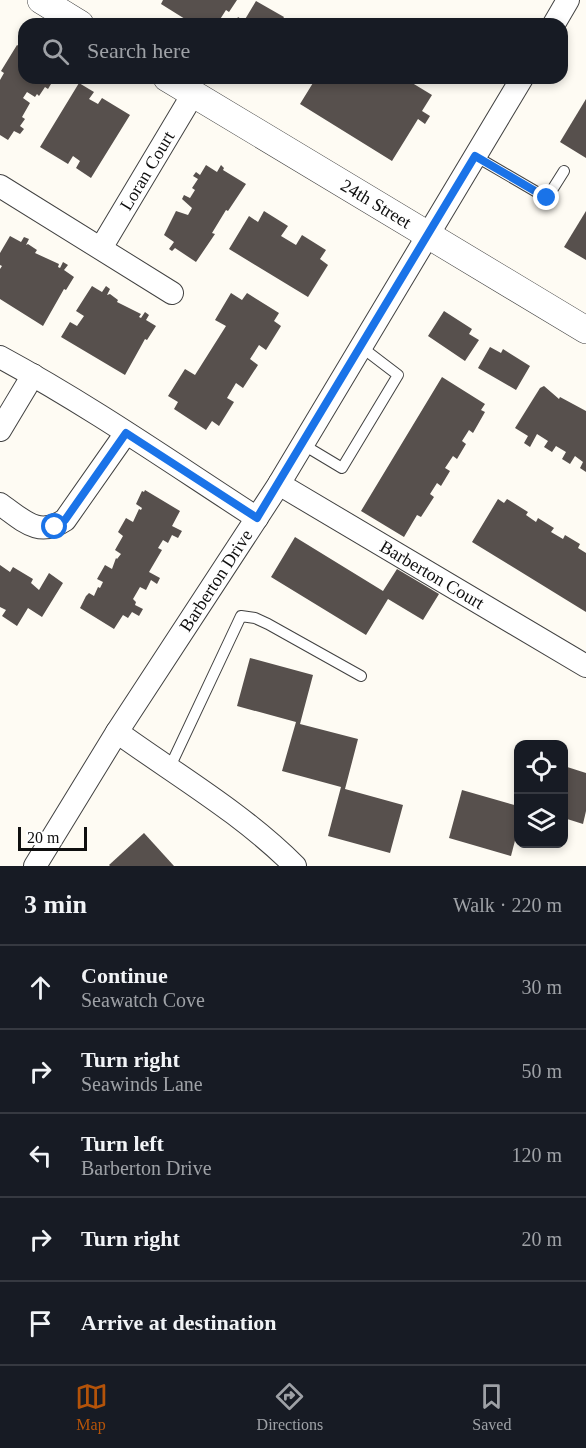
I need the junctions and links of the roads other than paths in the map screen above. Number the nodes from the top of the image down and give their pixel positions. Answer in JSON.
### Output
{"nodes":[{"id":1,"x":41,"y":0,"type":"edge"},
{"id":2,"x":568,"y":0,"type":"edge"},
{"id":3,"x":70,"y":18,"type":"edge"},
{"id":4,"x":558,"y":18,"type":"edge"},
{"id":5,"x":177,"y":84,"type":"edge"},
{"id":6,"x":518,"y":84,"type":"edge"},
{"id":7,"x":194,"y":94,"type":"junction"},
{"id":8,"x":475,"y":156,"type":"junction"},
{"id":9,"x":564,"y":171,"type":"dead end"},
{"id":10,"x":0,"y":186,"type":"edge"},
{"id":11,"x":426,"y":235,"type":"junction"},
{"id":12,"x":101,"y":248,"type":"junction"},
{"id":13,"x":172,"y":293,"type":"dead end"},
{"id":14,"x":586,"y":330,"type":"edge"},
{"id":15,"x":360,"y":346,"type":"junction"},
{"id":16,"x":0,"y":357,"type":"edge"},
{"id":17,"x":33,"y":375,"type":"junction"},
{"id":18,"x":0,"y":430,"type":"edge"},
{"id":19,"x":126,"y":433,"type":"junction"},
{"id":20,"x":302,"y":444,"type":"junction"},
{"id":21,"x":279,"y":483,"type":"junction"},
{"id":22,"x":0,"y":504,"type":"edge"},
{"id":23,"x":257,"y":518,"type":"junction"},
{"id":24,"x":586,"y":666,"type":"edge"},
{"id":25,"x":361,"y":676,"type":"dead end"},
{"id":26,"x":117,"y":732,"type":"junction"},
{"id":27,"x":169,"y":770,"type":"junction"},
{"id":28,"x":35,"y":866,"type":"edge"},
{"id":29,"x":295,"y":866,"type":"edge"}],
"edges":[{"from":1,"to":3,"type":"street"},
{"from":2,"to":4,"type":"street"},
{"from":5,"to":7,"type":"street","name":"24th Street"},
{"from":6,"to":8,"type":"street","name":"Barberton Drive"},
{"from":7,"to":11,"type":"street","name":"24th Street"},
{"from":7,"to":12,"type":"street","name":"Loran Court"},
{"from":8,"to":9,"type":"lane"},
{"from":8,"to":11,"type":"street","name":"Barberton Drive"},
{"from":10,"to":12,"type":"street"},
{"from":11,"to":14,"type":"street","name":"24th Street"},
{"from":11,"to":15,"type":"street","name":"Barberton Drive"},
{"from":12,"to":13,"type":"street"},
{"from":15,"to":20,"type":"street","name":"Barberton Drive"},
{"from":15,"to":20,"type":"lane"},
{"from":16,"to":17,"type":"street"},
{"from":17,"to":18,"type":"street"},
{"from":17,"to":19,"type":"street"},
{"from":19,"to":22,"type":"street"},
{"from":19,"to":23,"type":"street"},
{"from":20,"to":21,"type":"street","name":"Barberton Drive"},
{"from":21,"to":23,"type":"street","name":"Barberton Drive"},
{"from":21,"to":24,"type":"street","name":"Barberton Court"},
{"from":23,"to":26,"type":"street","name":"Barberton Drive"},
{"from":25,"to":27,"type":"lane"},
{"from":26,"to":27,"type":"street"},
{"from":26,"to":28,"type":"street","name":"Barberton Drive"},
{"from":27,"to":29,"type":"street"}]}
